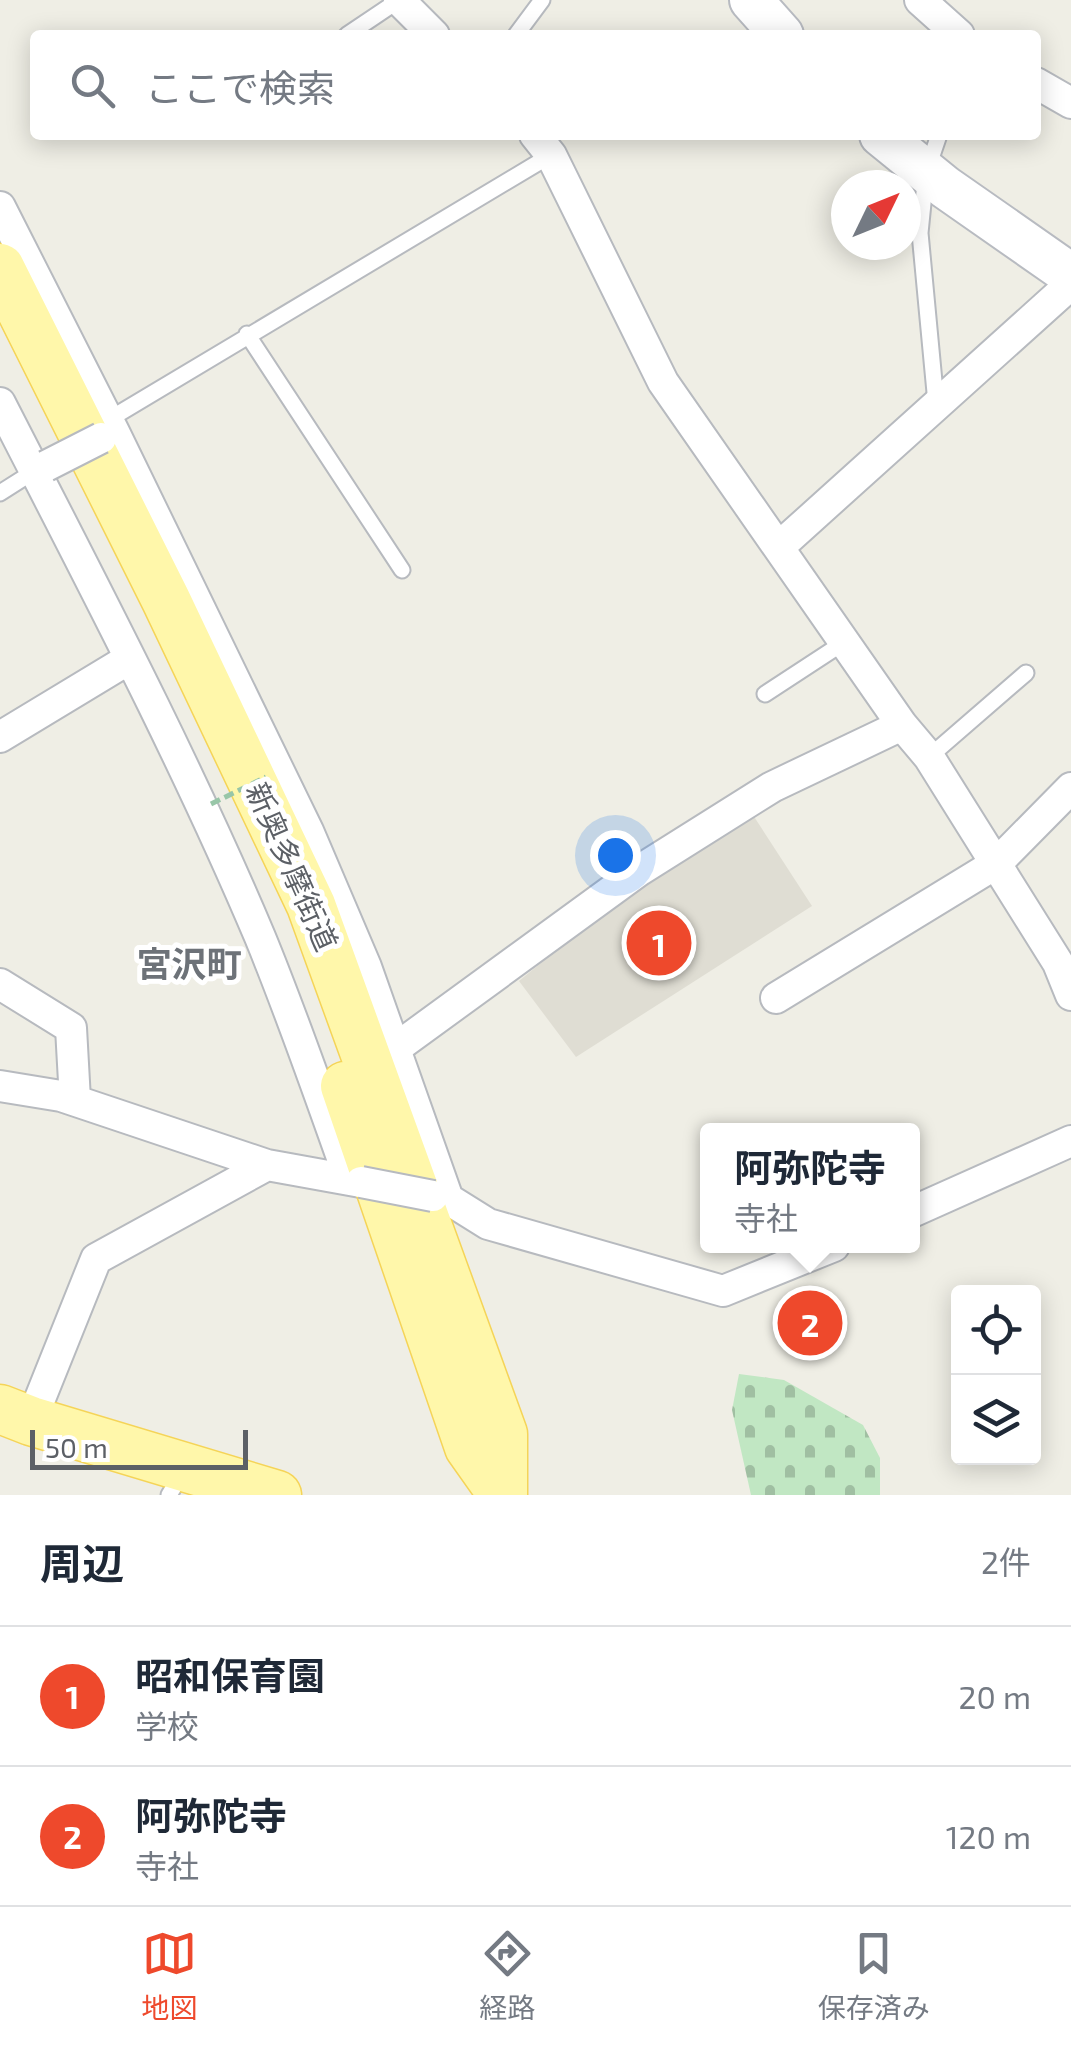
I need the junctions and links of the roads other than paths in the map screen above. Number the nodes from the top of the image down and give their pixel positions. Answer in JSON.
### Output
{"nodes":[{"id":1,"x":399,"y":0,"type":"edge"},
{"id":2,"x":542,"y":0,"type":"edge"},
{"id":3,"x":751,"y":0,"type":"edge"},
{"id":4,"x":920,"y":0,"type":"edge"},
{"id":5,"x":354,"y":30,"type":"edge"},
{"id":6,"x":429,"y":30,"type":"edge"},
{"id":7,"x":520,"y":30,"type":"edge"},
{"id":8,"x":778,"y":30,"type":"edge"},
{"id":9,"x":953,"y":30,"type":"edge"},
{"id":10,"x":1041,"y":86,"type":"edge"},
{"id":11,"x":1071,"y":103,"type":"edge"},
{"id":12,"x":894,"y":140,"type":"edge"},
{"id":13,"x":543,"y":145,"type":"edge"},
{"id":14,"x":932,"y":154,"type":"edge"},
{"id":15,"x":0,"y":207,"type":"edge"},
{"id":16,"x":0,"y":268,"type":"edge"},
{"id":17,"x":1071,"y":275,"type":"edge"},
{"id":18,"x":1071,"y":284,"type":"edge"},
{"id":19,"x":247,"y":334,"type":"junction"},
{"id":20,"x":0,"y":339,"type":"edge"},
{"id":21,"x":0,"y":403,"type":"edge"},
{"id":22,"x":936,"y":404,"type":"junction"},
{"id":23,"x":108,"y":430,"type":"junction"},
{"id":24,"x":40,"y":470,"type":"junction"},
{"id":25,"x":0,"y":493,"type":"edge"},
{"id":26,"x":780,"y":546,"type":"junction"},
{"id":27,"x":402,"y":570,"type":"dead end"},
{"id":28,"x":846,"y":642,"type":"junction"},
{"id":29,"x":129,"y":659,"type":"junction"},
{"id":30,"x":1026,"y":673,"type":"dead end"},
{"id":31,"x":765,"y":694,"type":"dead end"},
{"id":32,"x":902,"y":724,"type":"junction"},
{"id":33,"x":0,"y":737,"type":"edge"},
{"id":34,"x":929,"y":757,"type":"junction"},
{"id":35,"x":1071,"y":788,"type":"edge"},
{"id":36,"x":997,"y":863,"type":"junction"},
{"id":37,"x":0,"y":984,"type":"edge"},
{"id":38,"x":1071,"y":995,"type":"edge"},
{"id":39,"x":776,"y":998,"type":"dead end"},
{"id":40,"x":396,"y":1048,"type":"junction"},
{"id":41,"x":0,"y":1086,"type":"edge"},
{"id":42,"x":75,"y":1100,"type":"junction"},
{"id":43,"x":1071,"y":1141,"type":"edge"},
{"id":44,"x":267,"y":1165,"type":"junction"},
{"id":45,"x":356,"y":1181,"type":"junction"},
{"id":46,"x":440,"y":1198,"type":"junction"},
{"id":47,"x":920,"y":1208,"type":"edge"},
{"id":48,"x":816,"y":1253,"type":"edge"},
{"id":49,"x":9,"y":1415,"type":"edge"},
{"id":50,"x":177,"y":1482,"type":"edge"},
{"id":51,"x":277,"y":1495,"type":"edge"},
{"id":52,"x":503,"y":1495,"type":"edge"}],
"edges":[{"from":1,"to":5,"type":"lane"},
{"from":1,"to":6,"type":"street"},
{"from":2,"to":7,"type":"lane"},
{"from":3,"to":8,"type":"street"},
{"from":4,"to":9,"type":"street"},
{"from":10,"to":11,"type":"street"},
{"from":12,"to":14,"type":"street"},
{"from":13,"to":19,"type":"lane"},
{"from":13,"to":26,"type":"street"},
{"from":14,"to":17,"type":"street"},
{"from":14,"to":22,"type":"lane"},
{"from":15,"to":23,"type":"street"},
{"from":16,"to":52,"type":"main road","name":"新奥多摩街道"},
{"from":18,"to":22,"type":"street"},
{"from":19,"to":23,"type":"lane"},
{"from":19,"to":27,"type":"lane"},
{"from":20,"to":52,"type":"main road","name":"新奥多摩街道"},
{"from":21,"to":24,"type":"street"},
{"from":22,"to":26,"type":"street"},
{"from":23,"to":24,"type":"street","bridge":true},
{"from":23,"to":40,"type":"street"},
{"from":24,"to":25,"type":"lane"},
{"from":24,"to":29,"type":"street"},
{"from":26,"to":28,"type":"street"},
{"from":28,"to":31,"type":"lane"},
{"from":28,"to":32,"type":"street"},
{"from":29,"to":33,"type":"street"},
{"from":29,"to":45,"type":"street"},
{"from":30,"to":34,"type":"lane"},
{"from":32,"to":34,"type":"street"},
{"from":32,"to":40,"type":"street"},
{"from":34,"to":36,"type":"street"},
{"from":35,"to":36,"type":"street"},
{"from":36,"to":38,"type":"street"},
{"from":36,"to":39,"type":"street"},
{"from":37,"to":42,"type":"street"},
{"from":40,"to":46,"type":"street"},
{"from":41,"to":42,"type":"street"},
{"from":42,"to":44,"type":"street"},
{"from":43,"to":47,"type":"street"},
{"from":44,"to":45,"type":"street"},
{"from":44,"to":49,"type":"street"},
{"from":45,"to":46,"type":"street","bridge":true},
{"from":46,"to":48,"type":"street"},
{"from":49,"to":50,"type":"main road"},
{"from":50,"to":51,"type":"main road"}]}
